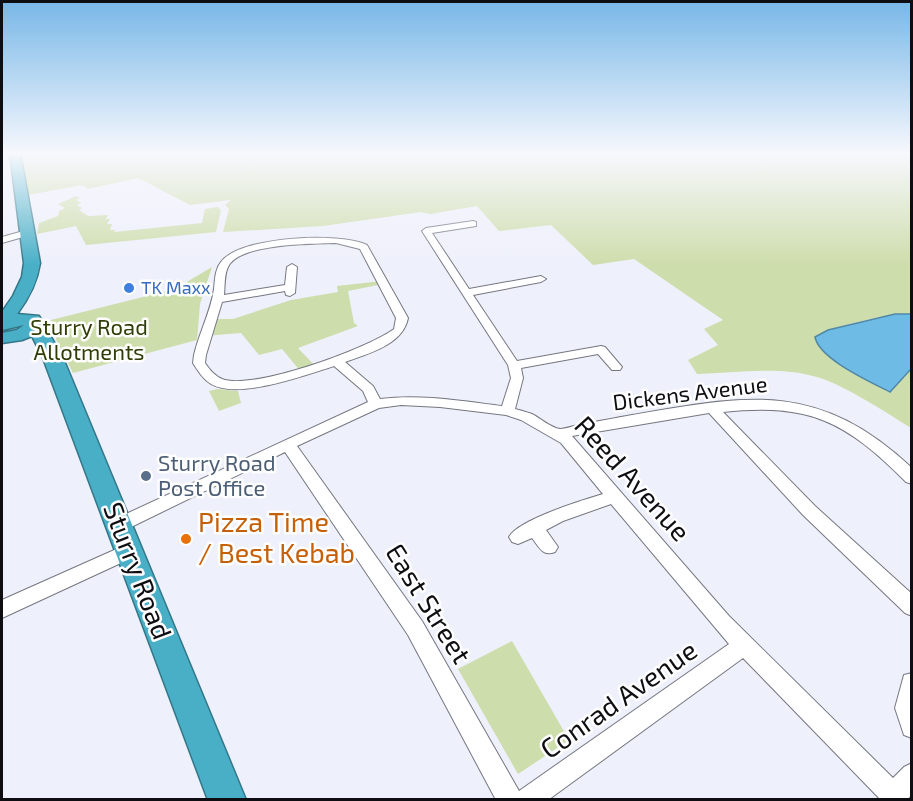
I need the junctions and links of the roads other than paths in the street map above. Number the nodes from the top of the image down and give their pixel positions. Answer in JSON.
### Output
{"nodes":[{"id":1,"x":21,"y":190,"type":"edge"},
{"id":2,"x":473,"y":224,"type":"dead end"},
{"id":3,"x":28,"y":236,"type":"junction"},
{"id":4,"x":6,"y":239,"type":"edge"},
{"id":5,"x":292,"y":267,"type":"dead end"},
{"id":6,"x":541,"y":279,"type":"dead end"},
{"id":7,"x":466,"y":293,"type":"junction"},
{"id":8,"x":218,"y":299,"type":"junction"},
{"id":9,"x":25,"y":316,"type":"junction"},
{"id":10,"x":4,"y":333,"type":"edge"},
{"id":11,"x":44,"y":344,"type":"junction"},
{"id":12,"x":337,"y":362,"type":"junction"},
{"id":13,"x":514,"y":365,"type":"junction"},
{"id":14,"x":616,"y":366,"type":"dead end"},
{"id":15,"x":376,"y":404,"type":"junction"},
{"id":16,"x":712,"y":408,"type":"junction"},
{"id":17,"x":507,"y":411,"type":"junction"},
{"id":18,"x":559,"y":434,"type":"junction"},
{"id":19,"x":288,"y":444,"type":"junction"},
{"id":20,"x":912,"y":478,"type":"edge"},
{"id":21,"x":615,"y":495,"type":"junction"},
{"id":22,"x":534,"y":528,"type":"junction"},
{"id":23,"x":518,"y":537,"type":"dead end"},
{"id":24,"x":125,"y":538,"type":"junction"},
{"id":25,"x":549,"y":547,"type":"dead end"},
{"id":26,"x":912,"y":607,"type":"edge"},
{"id":27,"x":2,"y":609,"type":"edge"},
{"id":28,"x":743,"y":646,"type":"junction"},
{"id":29,"x":912,"y":684,"type":"edge"},
{"id":30,"x":910,"y":715,"type":"edge"},
{"id":31,"x":912,"y":775,"type":"edge"},
{"id":32,"x":891,"y":797,"type":"edge"},
{"id":33,"x":227,"y":800,"type":"edge"},
{"id":34,"x":510,"y":800,"type":"edge"},
{"id":35,"x":527,"y":800,"type":"edge"}],
"edges":[{"from":1,"to":3,"type":"highway"},
{"from":2,"to":7,"type":"street"},
{"from":3,"to":4,"type":"street"},
{"from":3,"to":9,"type":"highway"},
{"from":5,"to":8,"type":"street"},
{"from":6,"to":7,"type":"street"},
{"from":7,"to":13,"type":"street"},
{"from":8,"to":12,"type":"street"},
{"from":8,"to":12,"type":"street"},
{"from":9,"to":10,"type":"highway"},
{"from":9,"to":10,"type":"highway"},
{"from":9,"to":11,"type":"highway","name":"Sturry Road"},
{"from":10,"to":11,"type":"highway"},
{"from":11,"to":24,"type":"highway","name":"Sturry Road"},
{"from":12,"to":15,"type":"street"},
{"from":13,"to":14,"type":"street"},
{"from":13,"to":17,"type":"street"},
{"from":15,"to":17,"type":"street","name":"Reed Avenue"},
{"from":15,"to":19,"type":"street","name":"Reed Avenue"},
{"from":16,"to":18,"type":"street","name":"Dickens Avenue"},
{"from":16,"to":20,"type":"street","name":"Dickens Avenue"},
{"from":16,"to":26,"type":"street"},
{"from":17,"to":18,"type":"street","name":"Reed Avenue"},
{"from":18,"to":21,"type":"street","name":"Reed Avenue"},
{"from":19,"to":24,"type":"street","name":"Reed Avenue"},
{"from":19,"to":34,"type":"street","name":"East Street"},
{"from":21,"to":22,"type":"street"},
{"from":21,"to":28,"type":"street","name":"Reed Avenue"},
{"from":22,"to":23,"type":"street"},
{"from":22,"to":25,"type":"street"},
{"from":24,"to":27,"type":"street","name":"Reed Avenue"},
{"from":24,"to":33,"type":"highway","name":"Sturry Road"},
{"from":28,"to":32,"type":"street","name":"Reed Avenue"},
{"from":28,"to":35,"type":"street","name":"Conrad Avenue"},
{"from":29,"to":30,"type":"street"},
{"from":31,"to":32,"type":"street"}]}
